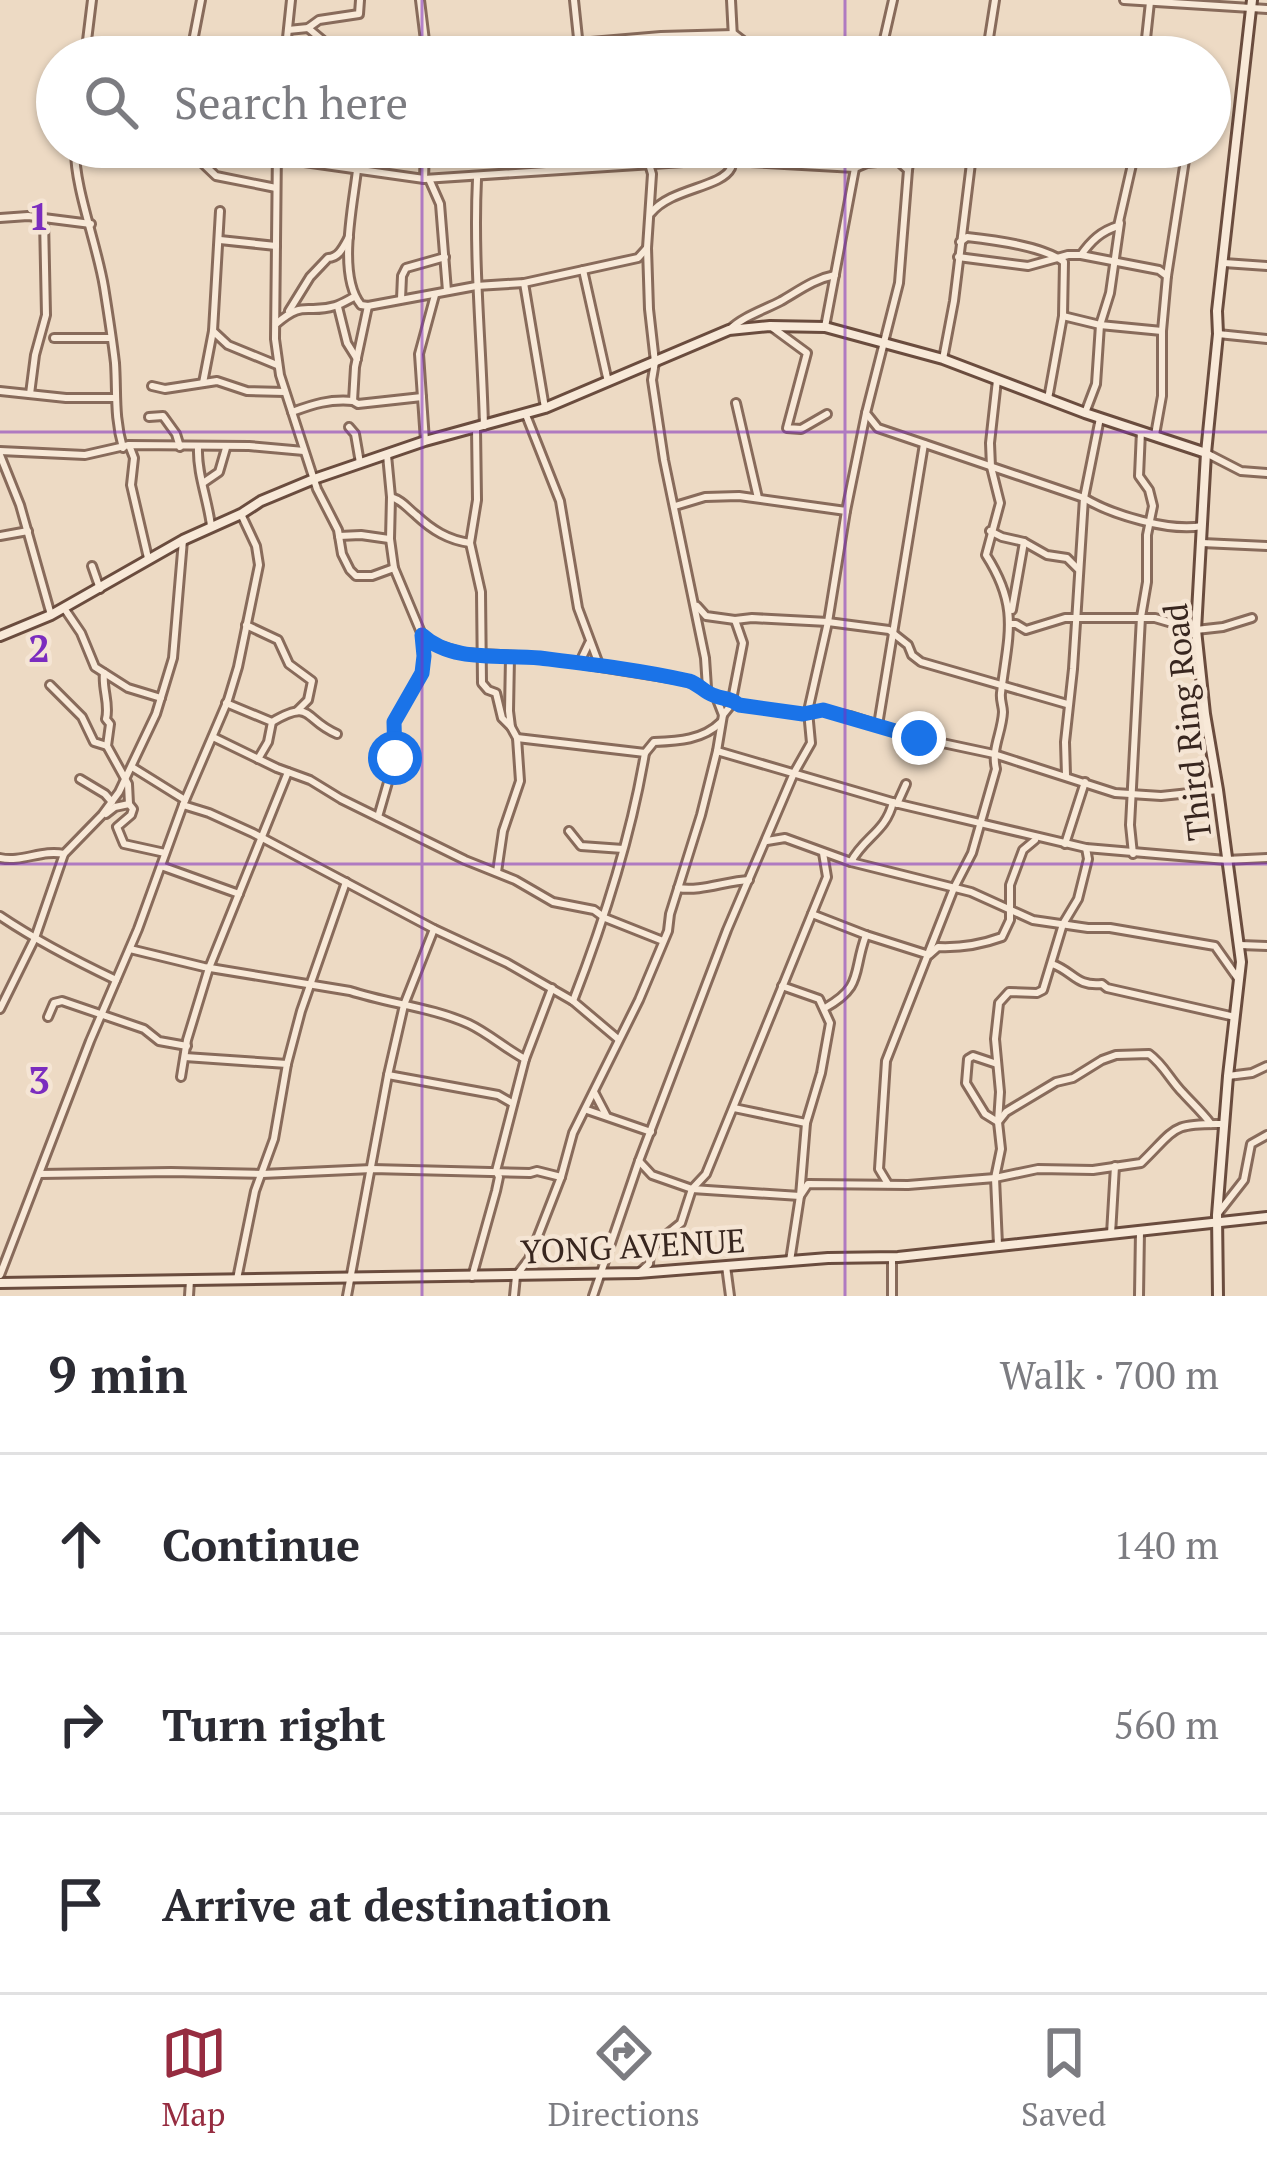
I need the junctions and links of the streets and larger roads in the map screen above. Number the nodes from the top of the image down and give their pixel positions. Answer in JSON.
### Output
{"nodes":[{"id":1,"x":92,"y":0,"type":"edge"},
{"id":2,"x":201,"y":0,"type":"edge"},
{"id":3,"x":290,"y":0,"type":"edge"},
{"id":4,"x":361,"y":0,"type":"edge"},
{"id":5,"x":423,"y":0,"type":"edge"},
{"id":6,"x":574,"y":0,"type":"edge"},
{"id":7,"x":731,"y":0,"type":"edge"},
{"id":8,"x":893,"y":0,"type":"edge"},
{"id":9,"x":995,"y":0,"type":"edge"},
{"id":10,"x":1124,"y":0,"type":"edge"},
{"id":11,"x":1150,"y":2,"type":"edge"},
{"id":12,"x":1207,"y":2,"type":"edge"},
{"id":13,"x":1251,"y":3,"type":"edge"},
{"id":14,"x":1267,"y":9,"type":"edge"},
{"id":15,"x":308,"y":28,"type":"junction"},
{"id":16,"x":288,"y":30,"type":"junction"},
{"id":17,"x":734,"y":34,"type":"junction"},
{"id":18,"x":88,"y":36,"type":"edge"},
{"id":19,"x":194,"y":36,"type":"edge"},
{"id":20,"x":287,"y":36,"type":"edge"},
{"id":21,"x":317,"y":36,"type":"edge"},
{"id":22,"x":426,"y":36,"type":"edge"},
{"id":23,"x":578,"y":36,"type":"edge"},
{"id":24,"x":700,"y":36,"type":"edge"},
{"id":25,"x":737,"y":36,"type":"edge"},
{"id":26,"x":885,"y":36,"type":"edge"},
{"id":27,"x":989,"y":36,"type":"edge"},
{"id":28,"x":1146,"y":36,"type":"edge"},
{"id":29,"x":76,"y":168,"type":"edge"},
{"id":30,"x":208,"y":168,"type":"edge"},
{"id":31,"x":276,"y":168,"type":"edge"},
{"id":32,"x":344,"y":168,"type":"edge"},
{"id":33,"x":426,"y":168,"type":"edge"},
{"id":34,"x":584,"y":168,"type":"edge"},
{"id":35,"x":650,"y":168,"type":"edge"},
{"id":36,"x":728,"y":168,"type":"edge"},
{"id":37,"x":855,"y":168,"type":"edge"},
{"id":38,"x":970,"y":168,"type":"edge"},
{"id":39,"x":1131,"y":168,"type":"edge"},
{"id":40,"x":1184,"y":168,"type":"edge"},
{"id":41,"x":357,"y":170,"type":"junction"},
{"id":42,"x":908,"y":170,"type":"edge"},
{"id":43,"x":476,"y":178,"type":"junction"},
{"id":44,"x":427,"y":179,"type":"junction"},
{"id":45,"x":276,"y":188,"type":"junction"},
{"id":46,"x":220,"y":211,"type":"dead end"},
{"id":47,"x":650,"y":215,"type":"junction"},
{"id":48,"x":0,"y":218,"type":"edge"},
{"id":49,"x":44,"y":219,"type":"junction"},
{"id":50,"x":1120,"y":220,"type":"junction"},
{"id":51,"x":91,"y":224,"type":"junction"},
{"id":52,"x":350,"y":234,"type":"junction"},
{"id":53,"x":218,"y":240,"type":"junction"},
{"id":54,"x":960,"y":242,"type":"junction"},
{"id":55,"x":276,"y":246,"type":"junction"},
{"id":56,"x":647,"y":248,"type":"junction"},
{"id":57,"x":1081,"y":255,"type":"junction"},
{"id":58,"x":445,"y":257,"type":"junction"},
{"id":59,"x":958,"y":257,"type":"junction"},
{"id":60,"x":1060,"y":258,"type":"junction"},
{"id":61,"x":1113,"y":261,"type":"junction"},
{"id":62,"x":1171,"y":263,"type":"junction"},
{"id":63,"x":1223,"y":263,"type":"junction"},
{"id":64,"x":1267,"y":266,"type":"edge"},
{"id":65,"x":583,"y":270,"type":"junction"},
{"id":66,"x":1159,"y":270,"type":"junction"},
{"id":67,"x":835,"y":275,"type":"junction"},
{"id":68,"x":1167,"y":276,"type":"junction"},
{"id":69,"x":524,"y":283,"type":"junction"},
{"id":70,"x":476,"y":286,"type":"junction"},
{"id":71,"x":447,"y":291,"type":"junction"},
{"id":72,"x":435,"y":295,"type":"junction"},
{"id":73,"x":354,"y":297,"type":"junction"},
{"id":74,"x":401,"y":299,"type":"junction"},
{"id":75,"x":338,"y":306,"type":"junction"},
{"id":76,"x":368,"y":306,"type":"junction"},
{"id":77,"x":289,"y":311,"type":"junction"},
{"id":78,"x":1063,"y":316,"type":"junction"},
{"id":79,"x":275,"y":324,"type":"junction"},
{"id":80,"x":1100,"y":325,"type":"junction"},
{"id":81,"x":770,"y":326,"type":"junction"},
{"id":82,"x":825,"y":327,"type":"junction"},
{"id":83,"x":729,"y":330,"type":"junction"},
{"id":84,"x":213,"y":331,"type":"junction"},
{"id":85,"x":1162,"y":331,"type":"junction"},
{"id":86,"x":1218,"y":334,"type":"junction"},
{"id":87,"x":54,"y":338,"type":"dead end"},
{"id":88,"x":112,"y":338,"type":"junction"},
{"id":89,"x":1267,"y":339,"type":"edge"},
{"id":90,"x":885,"y":343,"type":"junction"},
{"id":91,"x":357,"y":359,"type":"junction"},
{"id":92,"x":943,"y":359,"type":"junction"},
{"id":93,"x":655,"y":362,"type":"junction"},
{"id":94,"x":278,"y":365,"type":"junction"},
{"id":95,"x":997,"y":380,"type":"junction"},
{"id":96,"x":203,"y":382,"type":"junction"},
{"id":97,"x":608,"y":382,"type":"junction"},
{"id":98,"x":152,"y":386,"type":"dead end"},
{"id":99,"x":0,"y":391,"type":"edge"},
{"id":100,"x":285,"y":392,"type":"junction"},
{"id":101,"x":30,"y":394,"type":"junction"},
{"id":102,"x":114,"y":398,"type":"junction"},
{"id":103,"x":422,"y":398,"type":"junction"},
{"id":104,"x":1048,"y":399,"type":"junction"},
{"id":105,"x":352,"y":401,"type":"junction"},
{"id":106,"x":736,"y":403,"type":"dead end"},
{"id":107,"x":544,"y":408,"type":"junction"},
{"id":108,"x":292,"y":412,"type":"junction"},
{"id":109,"x":866,"y":413,"type":"junction"},
{"id":110,"x":1085,"y":413,"type":"junction"},
{"id":111,"x":526,"y":415,"type":"junction"},
{"id":112,"x":827,"y":415,"type":"dead end"},
{"id":113,"x":149,"y":417,"type":"dead end"},
{"id":114,"x":1100,"y":418,"type":"junction"},
{"id":115,"x":349,"y":427,"type":"dead end"},
{"id":116,"x":480,"y":427,"type":"junction"},
{"id":117,"x":1141,"y":431,"type":"junction"},
{"id":118,"x":1155,"y":435,"type":"junction"},
{"id":119,"x":425,"y":441,"type":"junction"},
{"id":120,"x":924,"y":444,"type":"junction"},
{"id":121,"x":126,"y":446,"type":"junction"},
{"id":122,"x":180,"y":447,"type":"junction"},
{"id":123,"x":199,"y":447,"type":"junction"},
{"id":124,"x":227,"y":447,"type":"junction"},
{"id":125,"x":304,"y":452,"type":"junction"},
{"id":126,"x":0,"y":453,"type":"edge"},
{"id":127,"x":1206,"y":453,"type":"junction"},
{"id":128,"x":387,"y":455,"type":"junction"},
{"id":129,"x":360,"y":463,"type":"junction"},
{"id":130,"x":991,"y":466,"type":"junction"},
{"id":131,"x":1267,"y":473,"type":"edge"},
{"id":132,"x":314,"y":479,"type":"junction"},
{"id":133,"x":203,"y":483,"type":"junction"},
{"id":134,"x":391,"y":497,"type":"junction"},
{"id":135,"x":758,"y":498,"type":"junction"},
{"id":136,"x":1084,"y":498,"type":"junction"},
{"id":137,"x":675,"y":506,"type":"junction"},
{"id":138,"x":846,"y":512,"type":"junction"},
{"id":139,"x":241,"y":514,"type":"junction"},
{"id":140,"x":1151,"y":521,"type":"junction"},
{"id":141,"x":212,"y":526,"type":"junction"},
{"id":142,"x":1202,"y":526,"type":"junction"},
{"id":143,"x":28,"y":531,"type":"junction"},
{"id":144,"x":990,"y":531,"type":"junction"},
{"id":145,"x":0,"y":536,"type":"edge"},
{"id":146,"x":339,"y":536,"type":"junction"},
{"id":147,"x":390,"y":538,"type":"junction"},
{"id":148,"x":183,"y":540,"type":"junction"},
{"id":149,"x":1024,"y":542,"type":"junction"},
{"id":150,"x":470,"y":543,"type":"junction"},
{"id":151,"x":1202,"y":543,"type":"junction"},
{"id":152,"x":1267,"y":546,"type":"edge"},
{"id":153,"x":149,"y":560,"type":"junction"},
{"id":154,"x":92,"y":566,"type":"dead end"},
{"id":155,"x":394,"y":568,"type":"junction"},
{"id":156,"x":1078,"y":570,"type":"junction"},
{"id":157,"x":100,"y":589,"type":"junction"},
{"id":158,"x":694,"y":603,"type":"junction"},
{"id":159,"x":64,"y":608,"type":"junction"},
{"id":160,"x":51,"y":616,"type":"junction"},
{"id":161,"x":706,"y":616,"type":"junction"},
{"id":162,"x":1141,"y":617,"type":"junction"},
{"id":163,"x":1252,"y":618,"type":"dead end"},
{"id":164,"x":1076,"y":619,"type":"junction"},
{"id":165,"x":735,"y":620,"type":"junction"},
{"id":166,"x":1010,"y":620,"type":"junction"},
{"id":167,"x":828,"y":622,"type":"junction"},
{"id":168,"x":246,"y":625,"type":"junction"},
{"id":169,"x":699,"y":626,"type":"junction"},
{"id":170,"x":1196,"y":630,"type":"junction"},
{"id":171,"x":894,"y":634,"type":"junction"},
{"id":172,"x":422,"y":635,"type":"junction"},
{"id":173,"x":0,"y":636,"type":"edge"},
{"id":174,"x":589,"y":643,"type":"junction"},
{"id":175,"x":483,"y":655,"type":"junction"},
{"id":176,"x":510,"y":656,"type":"junction"},
{"id":177,"x":579,"y":664,"type":"junction"},
{"id":178,"x":600,"y":667,"type":"junction"},
{"id":179,"x":104,"y":674,"type":"junction"},
{"id":180,"x":1004,"y":684,"type":"junction"},
{"id":181,"x":50,"y":685,"type":"dead end"},
{"id":182,"x":712,"y":694,"type":"junction"},
{"id":183,"x":731,"y":698,"type":"junction"},
{"id":184,"x":162,"y":699,"type":"junction"},
{"id":185,"x":226,"y":703,"type":"junction"},
{"id":186,"x":1067,"y":704,"type":"junction"},
{"id":187,"x":297,"y":711,"type":"junction"},
{"id":188,"x":808,"y":711,"type":"junction"},
{"id":189,"x":723,"y":718,"type":"junction"},
{"id":190,"x":272,"y":722,"type":"junction"},
{"id":191,"x":878,"y":725,"type":"junction"},
{"id":192,"x":511,"y":727,"type":"junction"},
{"id":193,"x":337,"y":734,"type":"dead end"},
{"id":194,"x":213,"y":737,"type":"junction"},
{"id":195,"x":517,"y":738,"type":"junction"},
{"id":196,"x":107,"y":746,"type":"junction"},
{"id":197,"x":717,"y":751,"type":"junction"},
{"id":198,"x":645,"y":753,"type":"junction"},
{"id":199,"x":994,"y":754,"type":"junction"},
{"id":200,"x":258,"y":759,"type":"junction"},
{"id":201,"x":132,"y":767,"type":"junction"},
{"id":202,"x":287,"y":772,"type":"junction"},
{"id":203,"x":794,"y":773,"type":"junction"},
{"id":204,"x":1066,"y":776,"type":"junction"},
{"id":205,"x":80,"y":779,"type":"dead end"},
{"id":206,"x":125,"y":780,"type":"junction"},
{"id":207,"x":1084,"y":782,"type":"junction"},
{"id":208,"x":906,"y":784,"type":"dead end"},
{"id":209,"x":1218,"y":790,"type":"junction"},
{"id":210,"x":1133,"y":793,"type":"junction"},
{"id":211,"x":112,"y":802,"type":"junction"},
{"id":212,"x":184,"y":802,"type":"junction"},
{"id":213,"x":895,"y":803,"type":"junction"},
{"id":214,"x":129,"y":804,"type":"junction"},
{"id":215,"x":102,"y":815,"type":"junction"},
{"id":216,"x":378,"y":817,"type":"junction"},
{"id":217,"x":775,"y":820,"type":"junction"},
{"id":218,"x":981,"y":824,"type":"junction"},
{"id":219,"x":569,"y":832,"type":"dead end"},
{"id":220,"x":262,"y":838,"type":"junction"},
{"id":221,"x":785,"y":838,"type":"junction"},
{"id":222,"x":1039,"y":838,"type":"junction"},
{"id":223,"x":766,"y":841,"type":"junction"},
{"id":224,"x":1065,"y":844,"type":"junction"},
{"id":225,"x":1086,"y":848,"type":"junction"},
{"id":226,"x":623,"y":849,"type":"junction"},
{"id":227,"x":165,"y":853,"type":"junction"},
{"id":228,"x":823,"y":853,"type":"junction"},
{"id":229,"x":64,"y":854,"type":"junction"},
{"id":230,"x":1133,"y":854,"type":"junction"},
{"id":231,"x":0,"y":858,"type":"edge"},
{"id":232,"x":1267,"y":858,"type":"edge"},
{"id":233,"x":1226,"y":860,"type":"junction"},
{"id":234,"x":851,"y":862,"type":"junction"},
{"id":235,"x":161,"y":866,"type":"junction"},
{"id":236,"x":497,"y":872,"type":"junction"},
{"id":237,"x":749,"y":880,"type":"junction"},
{"id":238,"x":346,"y":882,"type":"junction"},
{"id":239,"x":679,"y":888,"type":"junction"},
{"id":240,"x":953,"y":888,"type":"junction"},
{"id":241,"x":238,"y":894,"type":"junction"},
{"id":242,"x":1010,"y":908,"type":"junction"},
{"id":243,"x":812,"y":914,"type":"junction"},
{"id":244,"x":0,"y":916,"type":"edge"},
{"id":245,"x":603,"y":916,"type":"junction"},
{"id":246,"x":1063,"y":924,"type":"junction"},
{"id":247,"x":434,"y":929,"type":"junction"},
{"id":248,"x":866,"y":935,"type":"junction"},
{"id":249,"x":35,"y":938,"type":"junction"},
{"id":250,"x":663,"y":941,"type":"junction"},
{"id":251,"x":1240,"y":945,"type":"junction"},
{"id":252,"x":1267,"y":946,"type":"edge"},
{"id":253,"x":130,"y":949,"type":"junction"},
{"id":254,"x":929,"y":955,"type":"junction"},
{"id":255,"x":1051,"y":964,"type":"junction"},
{"id":256,"x":209,"y":968,"type":"junction"},
{"id":257,"x":116,"y":980,"type":"junction"},
{"id":258,"x":1239,"y":980,"type":"junction"},
{"id":259,"x":309,"y":985,"type":"junction"},
{"id":260,"x":782,"y":986,"type":"junction"},
{"id":261,"x":552,"y":988,"type":"junction"},
{"id":262,"x":573,"y":1001,"type":"junction"},
{"id":263,"x":404,"y":1005,"type":"junction"},
{"id":264,"x":825,"y":1008,"type":"junction"},
{"id":265,"x":0,"y":1010,"type":"edge"},
{"id":266,"x":102,"y":1012,"type":"junction"},
{"id":267,"x":48,"y":1017,"type":"dead end"},
{"id":268,"x":1235,"y":1017,"type":"junction"},
{"id":269,"x":618,"y":1040,"type":"junction"},
{"id":270,"x":187,"y":1046,"type":"junction"},
{"id":271,"x":185,"y":1057,"type":"junction"},
{"id":272,"x":525,"y":1059,"type":"junction"},
{"id":273,"x":287,"y":1064,"type":"junction"},
{"id":274,"x":997,"y":1064,"type":"junction"},
{"id":275,"x":1267,"y":1066,"type":"edge"},
{"id":276,"x":388,"y":1075,"type":"junction"},
{"id":277,"x":1228,"y":1076,"type":"junction"},
{"id":278,"x":182,"y":1077,"type":"dead end"},
{"id":279,"x":515,"y":1092,"type":"junction"},
{"id":280,"x":594,"y":1092,"type":"junction"},
{"id":281,"x":498,"y":1095,"type":"junction"},
{"id":282,"x":512,"y":1104,"type":"junction"},
{"id":283,"x":734,"y":1108,"type":"junction"},
{"id":284,"x":586,"y":1109,"type":"junction"},
{"id":285,"x":606,"y":1118,"type":"junction"},
{"id":286,"x":998,"y":1122,"type":"junction"},
{"id":287,"x":806,"y":1123,"type":"junction"},
{"id":288,"x":1211,"y":1124,"type":"junction"},
{"id":289,"x":1224,"y":1124,"type":"junction"},
{"id":290,"x":651,"y":1132,"type":"junction"},
{"id":291,"x":1267,"y":1135,"type":"edge"},
{"id":292,"x":639,"y":1161,"type":"junction"},
{"id":293,"x":1115,"y":1166,"type":"junction"},
{"id":294,"x":372,"y":1169,"type":"junction"},
{"id":295,"x":879,"y":1169,"type":"junction"},
{"id":296,"x":496,"y":1171,"type":"junction"},
{"id":297,"x":40,"y":1174,"type":"junction"},
{"id":298,"x":262,"y":1174,"type":"junction"},
{"id":299,"x":561,"y":1177,"type":"junction"},
{"id":300,"x":995,"y":1178,"type":"junction"},
{"id":301,"x":867,"y":1184,"type":"junction"},
{"id":302,"x":888,"y":1184,"type":"junction"},
{"id":303,"x":692,"y":1190,"type":"junction"},
{"id":304,"x":800,"y":1196,"type":"junction"},
{"id":305,"x":1267,"y":1217,"type":"edge"},
{"id":306,"x":1217,"y":1218,"type":"junction"},
{"id":307,"x":1140,"y":1231,"type":"junction"},
{"id":308,"x":1111,"y":1234,"type":"junction"},
{"id":309,"x":998,"y":1245,"type":"junction"},
{"id":310,"x":892,"y":1258,"type":"junction"},
{"id":311,"x":790,"y":1261,"type":"junction"},
{"id":312,"x":726,"y":1266,"type":"junction"},
{"id":313,"x":638,"y":1273,"type":"junction"},
{"id":314,"x":600,"y":1274,"type":"junction"},
{"id":315,"x":516,"y":1276,"type":"junction"},
{"id":316,"x":472,"y":1277,"type":"junction"},
{"id":317,"x":0,"y":1279,"type":"edge"},
{"id":318,"x":237,"y":1279,"type":"junction"},
{"id":319,"x":352,"y":1279,"type":"junction"},
{"id":320,"x":190,"y":1280,"type":"junction"},
{"id":321,"x":50,"y":1281,"type":"junction"},
{"id":322,"x":50,"y":1296,"type":"edge"},
{"id":323,"x":189,"y":1296,"type":"edge"},
{"id":324,"x":347,"y":1296,"type":"edge"},
{"id":325,"x":514,"y":1296,"type":"edge"},
{"id":326,"x":593,"y":1296,"type":"edge"},
{"id":327,"x":730,"y":1296,"type":"edge"},
{"id":328,"x":892,"y":1296,"type":"edge"},
{"id":329,"x":1139,"y":1296,"type":"edge"},
{"id":330,"x":1218,"y":1296,"type":"edge"}],
"edges":[{"from":1,"to":18,"type":"street"},
{"from":2,"to":19,"type":"street"},
{"from":3,"to":16,"type":"street"},
{"from":4,"to":15,"type":"street"},
{"from":5,"to":22,"type":"street"},
{"from":6,"to":23,"type":"street"},
{"from":7,"to":17,"type":"street"},
{"from":8,"to":26,"type":"street"},
{"from":9,"to":27,"type":"street"},
{"from":10,"to":11,"type":"street"},
{"from":11,"to":12,"type":"street"},
{"from":11,"to":28,"type":"street"},
{"from":12,"to":13,"type":"street"},
{"from":13,"to":14,"type":"street"},
{"from":13,"to":63,"type":"street","name":"Third Ring Road"},
{"from":15,"to":16,"type":"street"},
{"from":15,"to":21,"type":"street"},
{"from":16,"to":20,"type":"street"},
{"from":17,"to":24,"type":"street"},
{"from":17,"to":25,"type":"street"},
{"from":29,"to":51,"type":"street"},
{"from":30,"to":45,"type":"street"},
{"from":31,"to":45,"type":"street"},
{"from":32,"to":41,"type":"street"},
{"from":33,"to":44,"type":"street"},
{"from":34,"to":43,"type":"street"},
{"from":35,"to":47,"type":"street"},
{"from":36,"to":47,"type":"street"},
{"from":37,"to":67,"type":"street"},
{"from":38,"to":54,"type":"street"},
{"from":39,"to":50,"type":"street"},
{"from":40,"to":62,"type":"street"},
{"from":41,"to":44,"type":"street"},
{"from":41,"to":52,"type":"street"},
{"from":42,"to":90,"type":"street"},
{"from":43,"to":44,"type":"street"},
{"from":43,"to":70,"type":"street"},
{"from":44,"to":58,"type":"street"},
{"from":45,"to":55,"type":"street"},
{"from":46,"to":53,"type":"street"},
{"from":47,"to":56,"type":"street"},
{"from":48,"to":49,"type":"street"},
{"from":49,"to":51,"type":"street"},
{"from":49,"to":101,"type":"street"},
{"from":50,"to":57,"type":"street"},
{"from":50,"to":61,"type":"street"},
{"from":51,"to":88,"type":"street"},
{"from":52,"to":73,"type":"street"},
{"from":52,"to":77,"type":"street"},
{"from":53,"to":55,"type":"street"},
{"from":53,"to":84,"type":"street"},
{"from":54,"to":59,"type":"street"},
{"from":54,"to":60,"type":"street"},
{"from":55,"to":79,"type":"street"},
{"from":56,"to":65,"type":"street"},
{"from":56,"to":93,"type":"street"},
{"from":57,"to":60,"type":"street"},
{"from":57,"to":61,"type":"street"},
{"from":58,"to":71,"type":"street"},
{"from":58,"to":74,"type":"street"},
{"from":59,"to":60,"type":"street"},
{"from":59,"to":92,"type":"street"},
{"from":60,"to":78,"type":"street"},
{"from":61,"to":66,"type":"street"},
{"from":61,"to":80,"type":"street"},
{"from":62,"to":66,"type":"street"},
{"from":62,"to":68,"type":"street"},
{"from":63,"to":64,"type":"street"},
{"from":63,"to":86,"type":"street","name":"Third Ring Road"},
{"from":65,"to":69,"type":"street"},
{"from":65,"to":97,"type":"street"},
{"from":66,"to":68,"type":"street"},
{"from":67,"to":82,"type":"street"},
{"from":67,"to":83,"type":"street"},
{"from":68,"to":85,"type":"street"},
{"from":69,"to":70,"type":"street"},
{"from":69,"to":107,"type":"street"},
{"from":70,"to":71,"type":"street"},
{"from":70,"to":116,"type":"street"},
{"from":71,"to":72,"type":"street"},
{"from":72,"to":74,"type":"street"},
{"from":72,"to":103,"type":"street"},
{"from":73,"to":75,"type":"street"},
{"from":73,"to":76,"type":"street"},
{"from":74,"to":76,"type":"street"},
{"from":75,"to":77,"type":"street"},
{"from":75,"to":91,"type":"street"},
{"from":76,"to":91,"type":"street"},
{"from":77,"to":79,"type":"street"},
{"from":78,"to":80,"type":"street"},
{"from":78,"to":104,"type":"street"},
{"from":79,"to":94,"type":"street"},
{"from":80,"to":85,"type":"street"},
{"from":80,"to":110,"type":"street"},
{"from":81,"to":82,"type":"street"},
{"from":81,"to":83,"type":"street"},
{"from":81,"to":112,"type":"street"},
{"from":82,"to":90,"type":"street"},
{"from":83,"to":93,"type":"street"},
{"from":84,"to":94,"type":"street"},
{"from":84,"to":96,"type":"street"},
{"from":85,"to":118,"type":"street"},
{"from":86,"to":89,"type":"street"},
{"from":86,"to":127,"type":"street","name":"Third Ring Road"},
{"from":87,"to":88,"type":"street"},
{"from":88,"to":102,"type":"street"},
{"from":90,"to":92,"type":"street"},
{"from":90,"to":109,"type":"street"},
{"from":91,"to":105,"type":"street"},
{"from":92,"to":95,"type":"street"},
{"from":93,"to":97,"type":"street"},
{"from":93,"to":137,"type":"street"},
{"from":94,"to":100,"type":"street"},
{"from":95,"to":104,"type":"street"},
{"from":95,"to":130,"type":"street"},
{"from":96,"to":98,"type":"street"},
{"from":96,"to":100,"type":"street"},
{"from":97,"to":107,"type":"street"},
{"from":99,"to":101,"type":"street"},
{"from":100,"to":108,"type":"street"},
{"from":101,"to":102,"type":"street"},
{"from":102,"to":121,"type":"street"},
{"from":103,"to":105,"type":"street"},
{"from":103,"to":119,"type":"street"},
{"from":104,"to":110,"type":"street"},
{"from":105,"to":108,"type":"street"},
{"from":106,"to":135,"type":"street"},
{"from":107,"to":111,"type":"street"},
{"from":108,"to":125,"type":"street"},
{"from":109,"to":120,"type":"street"},
{"from":109,"to":138,"type":"street"},
{"from":110,"to":114,"type":"street"},
{"from":111,"to":116,"type":"street"},
{"from":111,"to":174,"type":"street"},
{"from":113,"to":122,"type":"street"},
{"from":114,"to":117,"type":"street"},
{"from":114,"to":136,"type":"street"},
{"from":115,"to":129,"type":"street"},
{"from":116,"to":119,"type":"street"},
{"from":116,"to":150,"type":"street"},
{"from":117,"to":118,"type":"street"},
{"from":117,"to":140,"type":"street"},
{"from":118,"to":127,"type":"street"},
{"from":119,"to":128,"type":"street"},
{"from":120,"to":130,"type":"street"},
{"from":120,"to":171,"type":"street"},
{"from":121,"to":122,"type":"street"},
{"from":121,"to":126,"type":"street"},
{"from":121,"to":153,"type":"street"},
{"from":122,"to":123,"type":"street"},
{"from":123,"to":124,"type":"street"},
{"from":123,"to":133,"type":"street"},
{"from":124,"to":125,"type":"street"},
{"from":124,"to":133,"type":"street"},
{"from":125,"to":132,"type":"street"},
{"from":126,"to":143,"type":"street"},
{"from":127,"to":131,"type":"street"},
{"from":127,"to":142,"type":"street","name":"Third Ring Road"},
{"from":128,"to":129,"type":"street"},
{"from":128,"to":134,"type":"street"},
{"from":129,"to":132,"type":"street"},
{"from":130,"to":136,"type":"street"},
{"from":130,"to":144,"type":"street"},
{"from":132,"to":139,"type":"street"},
{"from":132,"to":146,"type":"street"},
{"from":133,"to":141,"type":"street"},
{"from":134,"to":147,"type":"street"},
{"from":134,"to":150,"type":"street"},
{"from":135,"to":137,"type":"street"},
{"from":135,"to":138,"type":"street"},
{"from":136,"to":140,"type":"street"},
{"from":136,"to":156,"type":"street"},
{"from":137,"to":158,"type":"street"},
{"from":138,"to":167,"type":"street"},
{"from":139,"to":141,"type":"street"},
{"from":139,"to":168,"type":"street"},
{"from":140,"to":142,"type":"street"},
{"from":140,"to":162,"type":"street"},
{"from":141,"to":148,"type":"street"},
{"from":142,"to":151,"type":"street","name":"Third Ring Road"},
{"from":143,"to":145,"type":"street"},
{"from":143,"to":160,"type":"street"},
{"from":144,"to":149,"type":"street"},
{"from":144,"to":166,"type":"street"},
{"from":146,"to":147,"type":"street"},
{"from":146,"to":155,"type":"street"},
{"from":147,"to":155,"type":"street"},
{"from":148,"to":153,"type":"street"},
{"from":148,"to":184,"type":"street"},
{"from":149,"to":156,"type":"street"},
{"from":149,"to":166,"type":"street"},
{"from":150,"to":175,"type":"street"},
{"from":151,"to":152,"type":"street"},
{"from":151,"to":170,"type":"street","name":"Third Ring Road"},
{"from":153,"to":157,"type":"street"},
{"from":154,"to":157,"type":"street"},
{"from":155,"to":172,"type":"street"},
{"from":156,"to":164,"type":"street"},
{"from":157,"to":159,"type":"street"},
{"from":158,"to":161,"type":"street"},
{"from":158,"to":169,"type":"street"},
{"from":159,"to":160,"type":"street"},
{"from":159,"to":179,"type":"street"},
{"from":160,"to":173,"type":"street"},
{"from":161,"to":165,"type":"street"},
{"from":161,"to":169,"type":"street"},
{"from":162,"to":164,"type":"street"},
{"from":162,"to":170,"type":"street"},
{"from":162,"to":210,"type":"street"},
{"from":163,"to":170,"type":"street"},
{"from":164,"to":166,"type":"street"},
{"from":164,"to":186,"type":"street"},
{"from":165,"to":167,"type":"street"},
{"from":165,"to":183,"type":"street"},
{"from":166,"to":180,"type":"street"},
{"from":167,"to":171,"type":"street"},
{"from":167,"to":188,"type":"street"},
{"from":168,"to":185,"type":"street"},
{"from":168,"to":187,"type":"street"},
{"from":169,"to":182,"type":"street"},
{"from":170,"to":209,"type":"street","name":"Third Ring Road"},
{"from":171,"to":180,"type":"street"},
{"from":171,"to":191,"type":"street"},
{"from":172,"to":175,"type":"street"},
{"from":172,"to":216,"type":"street"},
{"from":174,"to":177,"type":"street"},
{"from":174,"to":178,"type":"street"},
{"from":175,"to":176,"type":"street"},
{"from":175,"to":192,"type":"street"},
{"from":176,"to":177,"type":"street"},
{"from":176,"to":192,"type":"street"},
{"from":177,"to":178,"type":"street"},
{"from":178,"to":182,"type":"street"},
{"from":179,"to":184,"type":"street"},
{"from":179,"to":196,"type":"street"},
{"from":180,"to":186,"type":"street"},
{"from":180,"to":199,"type":"street"},
{"from":181,"to":196,"type":"street"},
{"from":182,"to":183,"type":"street"},
{"from":182,"to":189,"type":"street"},
{"from":183,"to":188,"type":"street"},
{"from":183,"to":189,"type":"street"},
{"from":184,"to":201,"type":"street"},
{"from":185,"to":190,"type":"street"},
{"from":185,"to":194,"type":"street"},
{"from":186,"to":204,"type":"street"},
{"from":187,"to":190,"type":"street"},
{"from":187,"to":193,"type":"street"},
{"from":188,"to":191,"type":"street"},
{"from":188,"to":203,"type":"street"},
{"from":189,"to":197,"type":"street"},
{"from":189,"to":198,"type":"street"},
{"from":190,"to":200,"type":"street"},
{"from":191,"to":199,"type":"street"},
{"from":192,"to":195,"type":"street"},
{"from":194,"to":200,"type":"street"},
{"from":194,"to":212,"type":"street"},
{"from":195,"to":198,"type":"street"},
{"from":195,"to":236,"type":"street"},
{"from":196,"to":206,"type":"street"},
{"from":197,"to":203,"type":"street"},
{"from":197,"to":239,"type":"street"},
{"from":198,"to":226,"type":"street"},
{"from":199,"to":204,"type":"street"},
{"from":199,"to":218,"type":"street"},
{"from":200,"to":202,"type":"street"},
{"from":201,"to":206,"type":"street"},
{"from":201,"to":212,"type":"street"},
{"from":202,"to":216,"type":"street"},
{"from":202,"to":220,"type":"street"},
{"from":203,"to":213,"type":"street"},
{"from":203,"to":217,"type":"street"},
{"from":204,"to":207,"type":"street"},
{"from":205,"to":211,"type":"street"},
{"from":206,"to":211,"type":"street"},
{"from":206,"to":214,"type":"street"},
{"from":207,"to":210,"type":"street"},
{"from":207,"to":224,"type":"street"},
{"from":208,"to":213,"type":"street"},
{"from":209,"to":210,"type":"street"},
{"from":209,"to":233,"type":"street","name":"Third Ring Road"},
{"from":210,"to":230,"type":"street"},
{"from":211,"to":215,"type":"street"},
{"from":212,"to":220,"type":"street"},
{"from":212,"to":227,"type":"street"},
{"from":213,"to":218,"type":"street"},
{"from":213,"to":234,"type":"street"},
{"from":214,"to":215,"type":"street"},
{"from":214,"to":227,"type":"street"},
{"from":215,"to":229,"type":"street"},
{"from":216,"to":236,"type":"street"},
{"from":217,"to":221,"type":"street"},
{"from":217,"to":223,"type":"street"},
{"from":218,"to":222,"type":"street"},
{"from":218,"to":240,"type":"street"},
{"from":219,"to":226,"type":"street"},
{"from":220,"to":238,"type":"street"},
{"from":220,"to":241,"type":"street"},
{"from":221,"to":223,"type":"street"},
{"from":221,"to":228,"type":"street"},
{"from":222,"to":224,"type":"street"},
{"from":222,"to":242,"type":"street"},
{"from":223,"to":237,"type":"street"},
{"from":224,"to":225,"type":"street"},
{"from":225,"to":230,"type":"street"},
{"from":225,"to":246,"type":"street"},
{"from":226,"to":245,"type":"street"},
{"from":227,"to":235,"type":"street"},
{"from":228,"to":234,"type":"street"},
{"from":228,"to":243,"type":"street"},
{"from":229,"to":231,"type":"street"},
{"from":229,"to":249,"type":"street"},
{"from":230,"to":233,"type":"street"},
{"from":232,"to":233,"type":"street"},
{"from":233,"to":251,"type":"street","name":"Third Ring Road"},
{"from":234,"to":240,"type":"street"},
{"from":235,"to":241,"type":"street"},
{"from":235,"to":253,"type":"street"},
{"from":236,"to":245,"type":"street"},
{"from":237,"to":239,"type":"street"},
{"from":237,"to":290,"type":"street"},
{"from":238,"to":247,"type":"street"},
{"from":238,"to":259,"type":"street"},
{"from":239,"to":250,"type":"street"},
{"from":240,"to":242,"type":"street"},
{"from":240,"to":254,"type":"street"},
{"from":241,"to":256,"type":"street"},
{"from":242,"to":246,"type":"street"},
{"from":242,"to":254,"type":"street"},
{"from":243,"to":248,"type":"street"},
{"from":243,"to":260,"type":"street"},
{"from":244,"to":249,"type":"street"},
{"from":245,"to":250,"type":"street"},
{"from":245,"to":262,"type":"street"},
{"from":246,"to":255,"type":"street"},
{"from":246,"to":258,"type":"street"},
{"from":247,"to":261,"type":"street"},
{"from":247,"to":263,"type":"street"},
{"from":248,"to":254,"type":"street"},
{"from":248,"to":264,"type":"street"},
{"from":249,"to":257,"type":"street"},
{"from":249,"to":265,"type":"street"},
{"from":250,"to":269,"type":"street"},
{"from":251,"to":252,"type":"street"},
{"from":251,"to":258,"type":"street","name":"Third Ring Road"},
{"from":253,"to":256,"type":"street"},
{"from":253,"to":257,"type":"street"},
{"from":254,"to":295,"type":"street"},
{"from":255,"to":268,"type":"street"},
{"from":255,"to":274,"type":"street"},
{"from":256,"to":259,"type":"street"},
{"from":256,"to":270,"type":"street"},
{"from":257,"to":266,"type":"street"},
{"from":258,"to":268,"type":"street","name":"Third Ring Road"},
{"from":259,"to":263,"type":"street"},
{"from":259,"to":273,"type":"street"},
{"from":260,"to":264,"type":"street"},
{"from":260,"to":283,"type":"street"},
{"from":261,"to":262,"type":"street"},
{"from":261,"to":272,"type":"street"},
{"from":262,"to":269,"type":"street"},
{"from":263,"to":272,"type":"street"},
{"from":263,"to":276,"type":"street"},
{"from":264,"to":287,"type":"street"},
{"from":266,"to":267,"type":"street"},
{"from":266,"to":270,"type":"street"},
{"from":266,"to":297,"type":"street"},
{"from":268,"to":277,"type":"street","name":"Third Ring Road"},
{"from":269,"to":280,"type":"street"},
{"from":270,"to":271,"type":"street"},
{"from":271,"to":273,"type":"street"},
{"from":271,"to":278,"type":"street"},
{"from":272,"to":279,"type":"street"},
{"from":273,"to":298,"type":"street"},
{"from":274,"to":286,"type":"street"},
{"from":274,"to":286,"type":"street"},
{"from":275,"to":277,"type":"street"},
{"from":276,"to":281,"type":"street"},
{"from":276,"to":294,"type":"street"},
{"from":277,"to":289,"type":"street","name":"Third Ring Road"},
{"from":279,"to":281,"type":"street"},
{"from":279,"to":282,"type":"street"},
{"from":280,"to":284,"type":"street"},
{"from":280,"to":285,"type":"street"},
{"from":281,"to":282,"type":"street"},
{"from":282,"to":296,"type":"street"},
{"from":283,"to":287,"type":"street"},
{"from":283,"to":303,"type":"street"},
{"from":284,"to":285,"type":"street"},
{"from":284,"to":299,"type":"street"},
{"from":285,"to":290,"type":"street"},
{"from":286,"to":288,"type":"street"},
{"from":286,"to":300,"type":"street"},
{"from":287,"to":304,"type":"street"},
{"from":288,"to":289,"type":"street"},
{"from":288,"to":293,"type":"street"},
{"from":289,"to":306,"type":"street","name":"Third Ring Road"},
{"from":290,"to":292,"type":"street"},
{"from":291,"to":306,"type":"street"},
{"from":292,"to":303,"type":"street"},
{"from":292,"to":314,"type":"street"},
{"from":293,"to":300,"type":"street"},
{"from":293,"to":308,"type":"street"},
{"from":294,"to":296,"type":"street"},
{"from":294,"to":298,"type":"street"},
{"from":294,"to":319,"type":"street"},
{"from":295,"to":301,"type":"street"},
{"from":295,"to":302,"type":"street"},
{"from":296,"to":299,"type":"street"},
{"from":296,"to":316,"type":"street"},
{"from":297,"to":298,"type":"street"},
{"from":297,"to":317,"type":"street"},
{"from":298,"to":318,"type":"street"},
{"from":299,"to":315,"type":"street"},
{"from":300,"to":302,"type":"street"},
{"from":300,"to":309,"type":"street"},
{"from":301,"to":302,"type":"street"},
{"from":301,"to":304,"type":"street"},
{"from":303,"to":304,"type":"street"},
{"from":303,"to":313,"type":"street"},
{"from":304,"to":311,"type":"street"},
{"from":305,"to":306,"type":"street","name":"YONG AVENUE"},
{"from":306,"to":307,"type":"street","name":"YONG AVENUE"},
{"from":306,"to":330,"type":"street","name":"Third Ring Road"},
{"from":307,"to":308,"type":"street","name":"YONG AVENUE"},
{"from":307,"to":329,"type":"street"},
{"from":308,"to":309,"type":"street","name":"YONG AVENUE"},
{"from":309,"to":310,"type":"street","name":"YONG AVENUE"},
{"from":310,"to":311,"type":"street","name":"YONG AVENUE"},
{"from":310,"to":328,"type":"street"},
{"from":311,"to":312,"type":"street","name":"YONG AVENUE"},
{"from":312,"to":313,"type":"street","name":"YONG AVENUE"},
{"from":312,"to":327,"type":"street"},
{"from":313,"to":314,"type":"street","name":"YONG AVENUE"},
{"from":314,"to":315,"type":"street","name":"YONG AVENUE"},
{"from":314,"to":326,"type":"street"},
{"from":315,"to":316,"type":"street","name":"YONG AVENUE"},
{"from":315,"to":325,"type":"street"},
{"from":316,"to":319,"type":"street","name":"YONG AVENUE"},
{"from":317,"to":321,"type":"street","name":"YONG AVENUE"},
{"from":318,"to":319,"type":"street","name":"YONG AVENUE"},
{"from":318,"to":320,"type":"street","name":"YONG AVENUE"},
{"from":319,"to":324,"type":"street"},
{"from":320,"to":321,"type":"street","name":"YONG AVENUE"},
{"from":320,"to":323,"type":"street"},
{"from":321,"to":322,"type":"street"}]}
